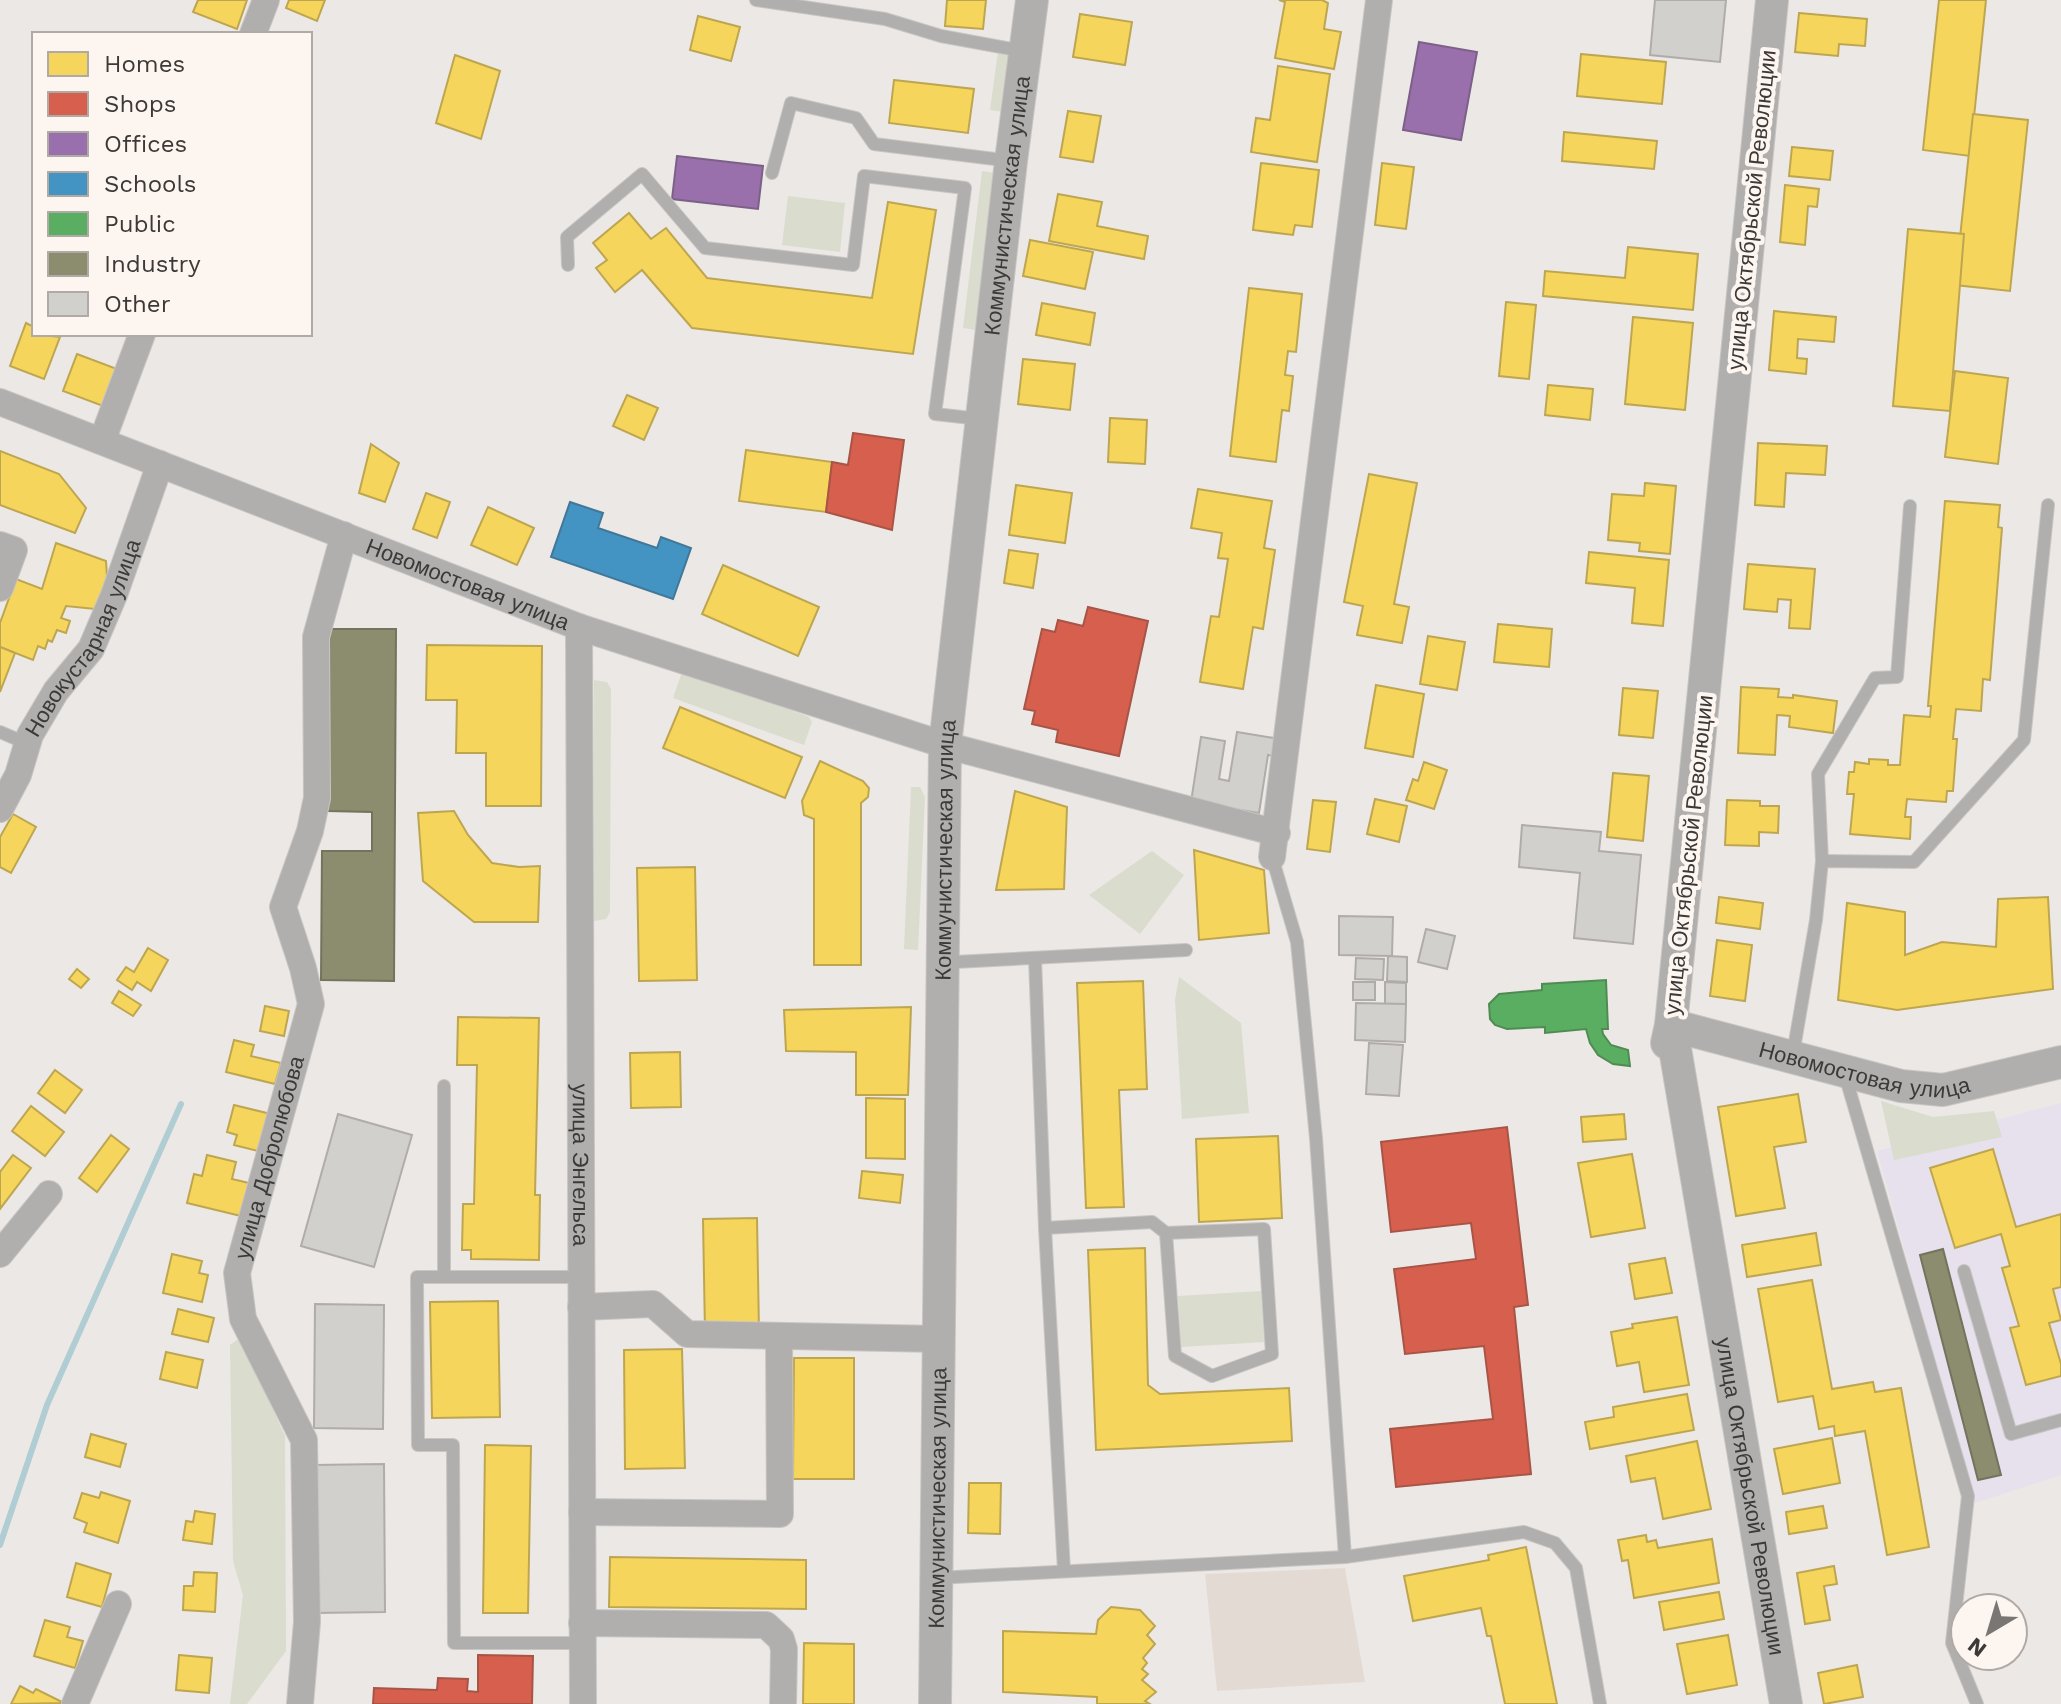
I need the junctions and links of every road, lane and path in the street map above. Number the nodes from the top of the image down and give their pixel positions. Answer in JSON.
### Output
{"nodes":[{"id":1,"x":266,"y":0,"type":"edge"},
{"id":2,"x":756,"y":0,"type":"edge"},
{"id":3,"x":1032,"y":0,"type":"edge"},
{"id":4,"x":1379,"y":0,"type":"edge"},
{"id":5,"x":1772,"y":0,"type":"edge"},
{"id":6,"x":254,"y":32,"type":"edge"},
{"id":7,"x":1026,"y":51,"type":"junction"},
{"id":8,"x":1011,"y":161,"type":"junction"},
{"id":9,"x":772,"y":173,"type":"dead end"},
{"id":10,"x":568,"y":265,"type":"dead end"},
{"id":11,"x":141,"y":336,"type":"edge"},
{"id":12,"x":0,"y":402,"type":"edge"},
{"id":13,"x":982,"y":419,"type":"junction"},
{"id":14,"x":102,"y":441,"type":"junction"},
{"id":15,"x":160,"y":464,"type":"junction"},
{"id":16,"x":2048,"y":505,"type":"dead end"},
{"id":17,"x":1910,"y":506,"type":"dead end"},
{"id":18,"x":344,"y":535,"type":"junction"},
{"id":19,"x":0,"y":545,"type":"edge"},
{"id":20,"x":0,"y":588,"type":"edge"},
{"id":21,"x":579,"y":627,"type":"junction"},
{"id":22,"x":0,"y":732,"type":"edge"},
{"id":23,"x":26,"y":743,"type":"junction"},
{"id":24,"x":945,"y":745,"type":"junction"},
{"id":25,"x":0,"y":809,"type":"edge"},
{"id":26,"x":1274,"y":845,"type":"junction"},
{"id":27,"x":1822,"y":861,"type":"junction"},
{"id":28,"x":1186,"y":950,"type":"dead end"},
{"id":29,"x":1035,"y":958,"type":"junction"},
{"id":30,"x":955,"y":962,"type":"dead end"},
{"id":31,"x":1671,"y":1025,"type":"junction"},
{"id":32,"x":1793,"y":1057,"type":"junction"},
{"id":33,"x":2061,"y":1062,"type":"edge"},
{"id":34,"x":1845,"y":1073,"type":"junction"},
{"id":35,"x":444,"y":1086,"type":"dead end"},
{"id":36,"x":49,"y":1194,"type":"dead end"},
{"id":37,"x":1045,"y":1228,"type":"junction"},
{"id":38,"x":1166,"y":1233,"type":"junction"},
{"id":39,"x":0,"y":1254,"type":"edge"},
{"id":40,"x":1964,"y":1271,"type":"dead end"},
{"id":41,"x":444,"y":1277,"type":"junction"},
{"id":42,"x":581,"y":1277,"type":"junction"},
{"id":43,"x":581,"y":1307,"type":"junction"},
{"id":44,"x":779,"y":1336,"type":"junction"},
{"id":45,"x":939,"y":1339,"type":"junction"},
{"id":46,"x":2061,"y":1420,"type":"edge"},
{"id":47,"x":582,"y":1512,"type":"junction"},
{"id":48,"x":1345,"y":1557,"type":"junction"},
{"id":49,"x":1064,"y":1571,"type":"junction"},
{"id":50,"x":936,"y":1578,"type":"junction"},
{"id":51,"x":118,"y":1604,"type":"dead end"},
{"id":52,"x":583,"y":1633,"type":"junction"},
{"id":53,"x":75,"y":1704,"type":"edge"},
{"id":54,"x":300,"y":1704,"type":"edge"},
{"id":55,"x":583,"y":1704,"type":"edge"},
{"id":56,"x":783,"y":1704,"type":"edge"},
{"id":57,"x":935,"y":1704,"type":"edge"},
{"id":58,"x":1600,"y":1704,"type":"edge"},
{"id":59,"x":1772,"y":1704,"type":"edge"},
{"id":60,"x":1786,"y":1704,"type":"edge"},
{"id":61,"x":1977,"y":1704,"type":"edge"}],
"edges":[{"from":1,"to":6,"type":"street"},
{"from":2,"to":7,"type":"lane"},
{"from":3,"to":7,"type":"street","name":"Коммунистическая улица"},
{"from":4,"to":26,"type":"street"},
{"from":5,"to":31,"type":"street","name":"улица Октябрьской Революции"},
{"from":7,"to":8,"type":"street","name":"Коммунистическая улица"},
{"from":8,"to":9,"type":"lane"},
{"from":8,"to":13,"type":"street","name":"Коммунистическая улица"},
{"from":10,"to":13,"type":"lane"},
{"from":11,"to":14,"type":"street"},
{"from":12,"to":14,"type":"street","name":"Новомостовая улица"},
{"from":13,"to":24,"type":"street","name":"Коммунистическая улица"},
{"from":14,"to":15,"type":"street","name":"Новомостовая улица"},
{"from":15,"to":18,"type":"street","name":"Новомостовая улица"},
{"from":15,"to":23,"type":"street","name":"Новокустарная улица"},
{"from":16,"to":27,"type":"lane"},
{"from":17,"to":27,"type":"lane"},
{"from":18,"to":21,"type":"street","name":"Новомостовая улица"},
{"from":18,"to":54,"type":"street","name":"улица Добролюбова"},
{"from":19,"to":20,"type":"street"},
{"from":21,"to":24,"type":"street","name":"Новомостовая улица"},
{"from":21,"to":42,"type":"street","name":"улица Энгельса"},
{"from":22,"to":23,"type":"lane"},
{"from":23,"to":25,"type":"street","name":"Новокустарная улица"},
{"from":24,"to":26,"type":"street","name":"Новомостовая улица"},
{"from":24,"to":45,"type":"street","name":"Коммунистическая улица"},
{"from":26,"to":48,"type":"lane"},
{"from":27,"to":32,"type":"lane"},
{"from":28,"to":29,"type":"lane"},
{"from":29,"to":30,"type":"lane"},
{"from":29,"to":37,"type":"lane"},
{"from":31,"to":32,"type":"street","name":"Новомостовая улица"},
{"from":31,"to":59,"type":"street"},
{"from":31,"to":60,"type":"street","name":"улица Октябрьской Революции"},
{"from":32,"to":34,"type":"street","name":"Новомостовая улица"},
{"from":33,"to":34,"type":"street","name":"Новомостовая улица"},
{"from":34,"to":61,"type":"lane"},
{"from":35,"to":41,"type":"lane"},
{"from":36,"to":39,"type":"street"},
{"from":37,"to":38,"type":"lane"},
{"from":37,"to":49,"type":"lane"},
{"from":38,"to":38,"type":"lane"},
{"from":40,"to":46,"type":"lane"},
{"from":41,"to":42,"type":"lane"},
{"from":41,"to":52,"type":"lane"},
{"from":42,"to":43,"type":"street","name":"улица Энгельса"},
{"from":43,"to":44,"type":"street"},
{"from":43,"to":47,"type":"street","name":"улица Энгельса"},
{"from":44,"to":45,"type":"street"},
{"from":44,"to":47,"type":"street"},
{"from":45,"to":50,"type":"street","name":"Коммунистическая улица"},
{"from":47,"to":52,"type":"street","name":"улица Энгельса"},
{"from":48,"to":49,"type":"lane"},
{"from":48,"to":58,"type":"lane"},
{"from":49,"to":50,"type":"lane"},
{"from":50,"to":57,"type":"street","name":"Коммунистическая улица"},
{"from":51,"to":53,"type":"street"},
{"from":52,"to":55,"type":"street","name":"улица Энгельса"},
{"from":52,"to":56,"type":"street"}]}
